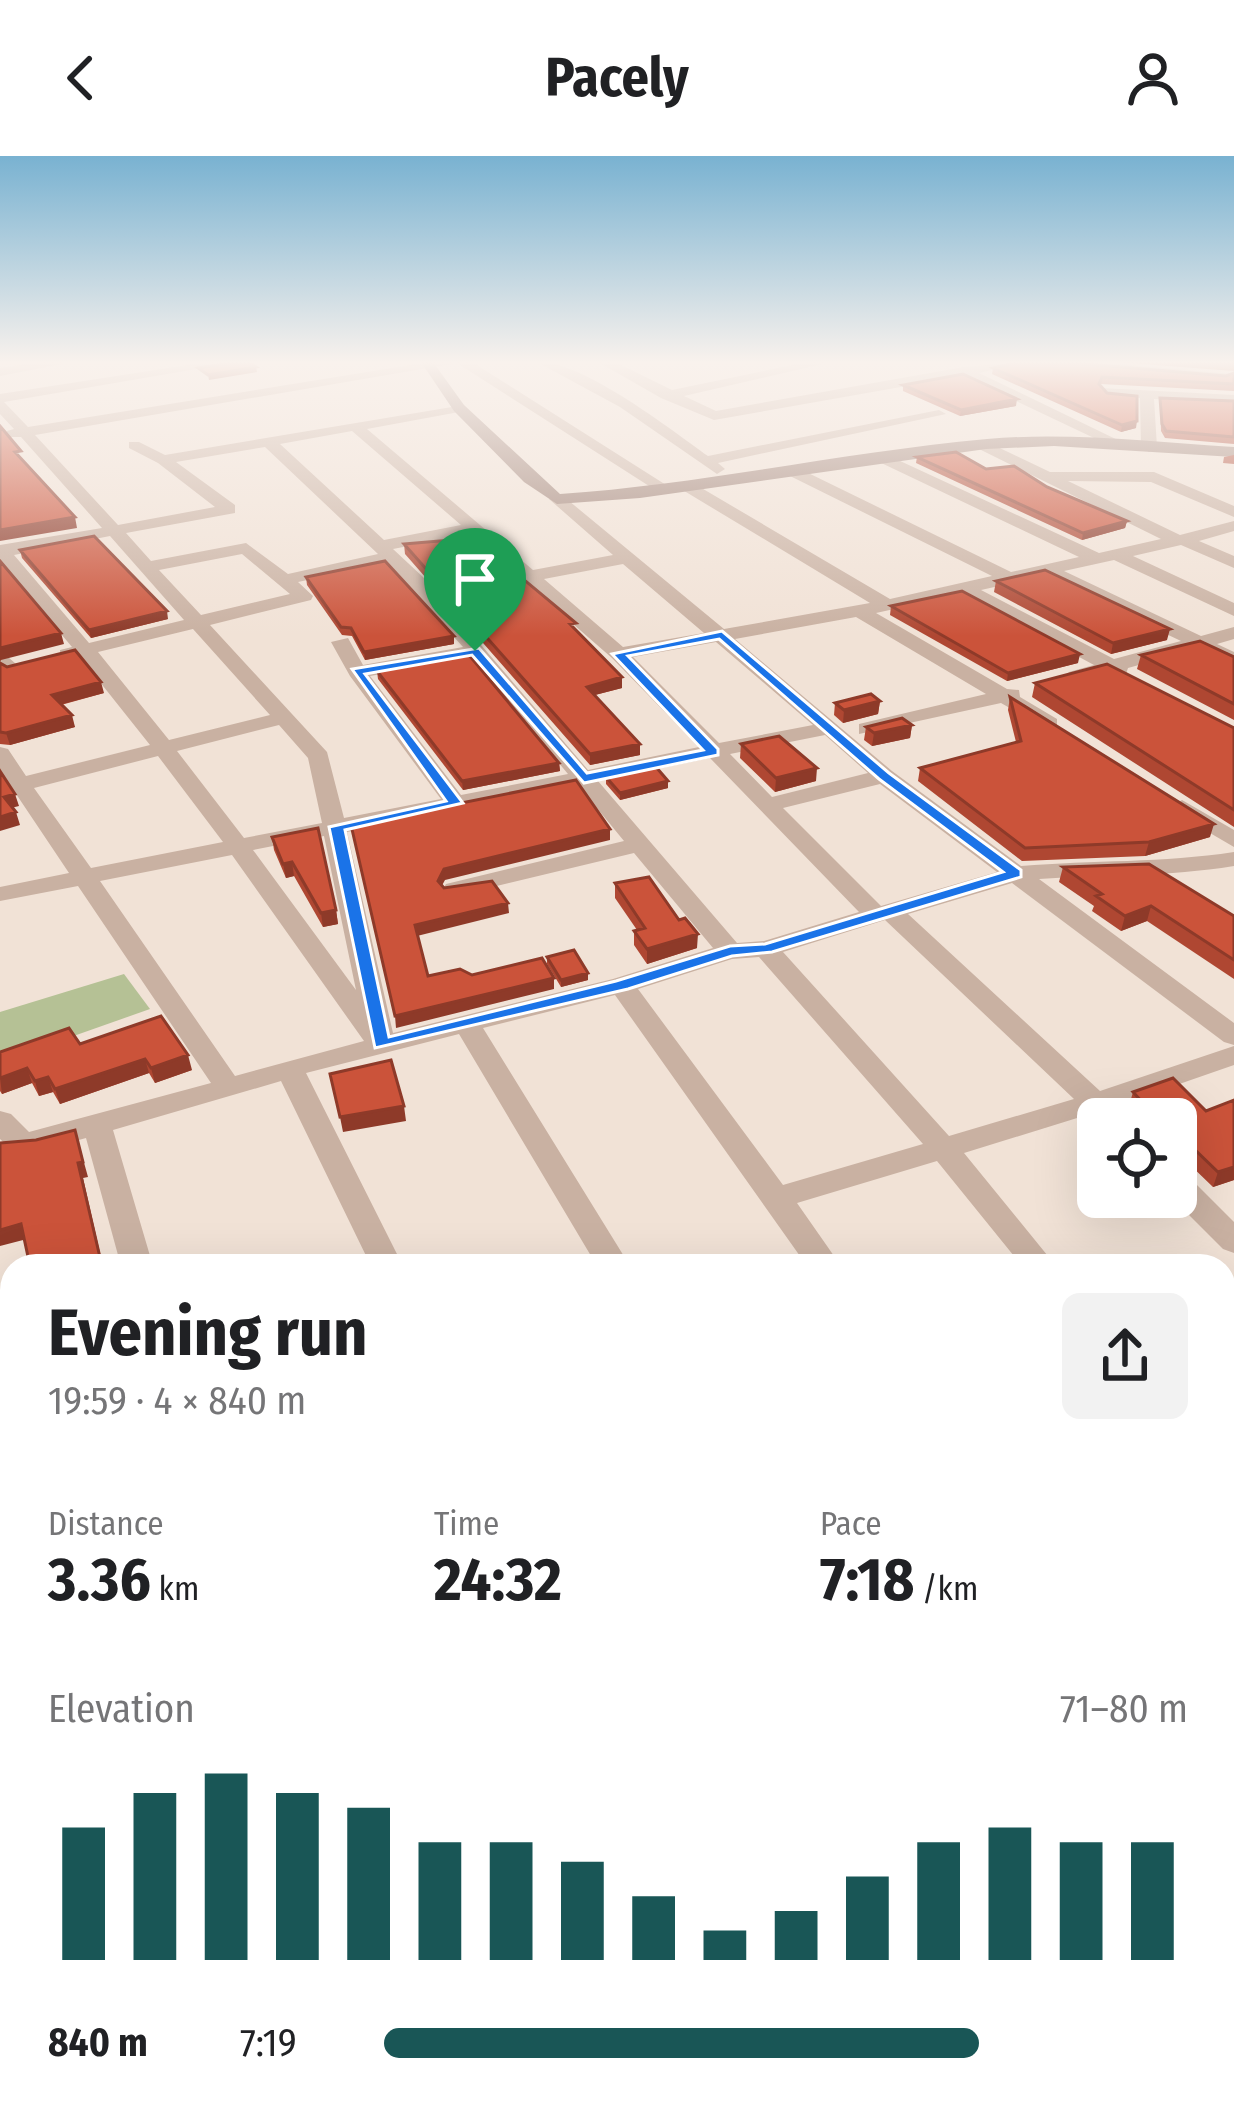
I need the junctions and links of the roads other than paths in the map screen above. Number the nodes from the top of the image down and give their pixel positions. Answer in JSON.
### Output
{"nodes":[{"id":1,"x":42,"y":453,"type":"edge"},
{"id":2,"x":150,"y":453,"type":"edge"},
{"id":3,"x":202,"y":453,"type":"edge"},
{"id":4,"x":280,"y":453,"type":"edge"},
{"id":5,"x":387,"y":453,"type":"edge"},
{"id":6,"x":504,"y":453,"type":"edge"},
{"id":7,"x":607,"y":453,"type":"edge"},
{"id":8,"x":693,"y":453,"type":"edge"},
{"id":9,"x":742,"y":453,"type":"edge"},
{"id":10,"x":915,"y":453,"type":"edge"},
{"id":11,"x":1004,"y":453,"type":"edge"},
{"id":12,"x":880,"y":458,"type":"junction"},
{"id":13,"x":163,"y":460,"type":"junction"},
{"id":14,"x":704,"y":461,"type":"junction"},
{"id":15,"x":792,"y":471,"type":"junction"},
{"id":16,"x":1045,"y":476,"type":"junction"},
{"id":17,"x":734,"y":479,"type":"junction"},
{"id":18,"x":687,"y":486,"type":"junction"},
{"id":19,"x":665,"y":490,"type":"junction"},
{"id":20,"x":557,"y":499,"type":"junction"},
{"id":21,"x":1234,"y":512,"type":"edge"},
{"id":22,"x":1234,"y":526,"type":"edge"},
{"id":23,"x":474,"y":528,"type":"junction"},
{"id":24,"x":114,"y":532,"type":"junction"},
{"id":25,"x":1181,"y":540,"type":"junction"},
{"id":26,"x":0,"y":551,"type":"edge"},
{"id":27,"x":385,"y":551,"type":"junction"},
{"id":28,"x":1107,"y":557,"type":"junction"},
{"id":29,"x":627,"y":558,"type":"junction"},
{"id":30,"x":1234,"y":563,"type":"edge"},
{"id":31,"x":145,"y":566,"type":"junction"},
{"id":32,"x":1046,"y":570,"type":"junction"},
{"id":33,"x":531,"y":576,"type":"junction"},
{"id":34,"x":1009,"y":578,"type":"junction"},
{"id":35,"x":288,"y":579,"type":"junction"},
{"id":36,"x":964,"y":588,"type":"junction"},
{"id":37,"x":887,"y":605,"type":"junction"},
{"id":38,"x":1234,"y":610,"type":"edge"},
{"id":39,"x":859,"y":611,"type":"junction"},
{"id":40,"x":195,"y":621,"type":"junction"},
{"id":41,"x":1234,"y":633,"type":"edge"},
{"id":42,"x":722,"y":635,"type":"junction"},
{"id":43,"x":341,"y":642,"type":"edge"},
{"id":44,"x":1202,"y":642,"type":"junction"},
{"id":45,"x":85,"y":649,"type":"junction"},
{"id":46,"x":475,"y":651,"type":"junction"},
{"id":47,"x":619,"y":654,"type":"junction"},
{"id":48,"x":1234,"y":658,"type":"edge"},
{"id":49,"x":17,"y":663,"type":"edge"},
{"id":50,"x":1112,"y":667,"type":"junction"},
{"id":51,"x":357,"y":672,"type":"junction"},
{"id":52,"x":1132,"y":678,"type":"edge"},
{"id":53,"x":1028,"y":689,"type":"junction"},
{"id":54,"x":284,"y":718,"type":"junction"},
{"id":55,"x":1064,"y":731,"type":"edge"},
{"id":56,"x":833,"y":732,"type":"junction"},
{"id":57,"x":163,"y":748,"type":"junction"},
{"id":58,"x":713,"y":752,"type":"junction"},
{"id":59,"x":0,"y":754,"type":"edge"},
{"id":60,"x":884,"y":776,"type":"junction"},
{"id":61,"x":584,"y":778,"type":"junction"},
{"id":62,"x":22,"y":784,"type":"junction"},
{"id":63,"x":1158,"y":792,"type":"edge"},
{"id":64,"x":456,"y":803,"type":"junction"},
{"id":65,"x":766,"y":805,"type":"junction"},
{"id":66,"x":337,"y":827,"type":"junction"},
{"id":67,"x":1234,"y":840,"type":"edge"},
{"id":68,"x":642,"y":844,"type":"junction"},
{"id":69,"x":240,"y":846,"type":"junction"},
{"id":70,"x":1234,"y":859,"type":"edge"},
{"id":71,"x":1016,"y":874,"type":"junction"},
{"id":72,"x":85,"y":877,"type":"junction"},
{"id":73,"x":455,"y":889,"type":"edge"},
{"id":74,"x":0,"y":894,"type":"edge"},
{"id":75,"x":883,"y":913,"type":"junction"},
{"id":76,"x":766,"y":949,"type":"junction"},
{"id":77,"x":730,"y":951,"type":"junction"},
{"id":78,"x":622,"y":985,"type":"junction"},
{"id":79,"x":468,"y":1026,"type":"junction"},
{"id":80,"x":1234,"y":1036,"type":"edge"},
{"id":81,"x":381,"y":1044,"type":"junction"},
{"id":82,"x":1234,"y":1055,"type":"edge"},
{"id":83,"x":289,"y":1068,"type":"junction"},
{"id":84,"x":229,"y":1088,"type":"junction"},
{"id":85,"x":1089,"y":1098,"type":"edge"},
{"id":86,"x":1134,"y":1098,"type":"edge"},
{"id":87,"x":1077,"y":1117,"type":"edge"},
{"id":88,"x":0,"y":1121,"type":"edge"},
{"id":89,"x":97,"y":1125,"type":"junction"},
{"id":90,"x":943,"y":1148,"type":"junction"},
{"id":91,"x":777,"y":1198,"type":"junction"},
{"id":92,"x":1197,"y":1204,"type":"edge"},
{"id":93,"x":1234,"y":1240,"type":"edge"},
{"id":94,"x":134,"y":1254,"type":"edge"},
{"id":95,"x":380,"y":1254,"type":"edge"},
{"id":96,"x":607,"y":1254,"type":"edge"},
{"id":97,"x":817,"y":1254,"type":"edge"},
{"id":98,"x":1030,"y":1254,"type":"edge"}],
"edges":[{"from":1,"to":24,"type":"street"},
{"from":2,"to":13,"type":"street"},
{"from":3,"to":13,"type":"street"},
{"from":4,"to":27,"type":"street"},
{"from":5,"to":23,"type":"street"},
{"from":6,"to":20,"type":"main road"},
{"from":7,"to":19,"type":"street"},
{"from":8,"to":14,"type":"street"},
{"from":9,"to":14,"type":"street"},
{"from":10,"to":12,"type":"main road"},
{"from":11,"to":16,"type":"street"},
{"from":12,"to":15,"type":"main road"},
{"from":12,"to":28,"type":"street"},
{"from":13,"to":24,"type":"street"},
{"from":14,"to":17,"type":"street"},
{"from":15,"to":17,"type":"main road"},
{"from":15,"to":34,"type":"street"},
{"from":16,"to":21,"type":"street"},
{"from":16,"to":25,"type":"street"},
{"from":17,"to":18,"type":"main road"},
{"from":18,"to":19,"type":"main road"},
{"from":18,"to":37,"type":"street"},
{"from":19,"to":20,"type":"main road"},
{"from":20,"to":29,"type":"street"},
{"from":22,"to":25,"type":"street"},
{"from":23,"to":27,"type":"street"},
{"from":23,"to":33,"type":"street"},
{"from":24,"to":26,"type":"street"},
{"from":24,"to":31,"type":"street"},
{"from":25,"to":28,"type":"street"},
{"from":25,"to":30,"type":"street"},
{"from":26,"to":45,"type":"street"},
{"from":27,"to":35,"type":"street"},
{"from":27,"to":46,"type":"street"},
{"from":28,"to":32,"type":"street"},
{"from":28,"to":38,"type":"street"},
{"from":29,"to":33,"type":"street"},
{"from":29,"to":42,"type":"street"},
{"from":31,"to":35,"type":"street"},
{"from":31,"to":40,"type":"street"},
{"from":32,"to":34,"type":"street"},
{"from":32,"to":44,"type":"street"},
{"from":33,"to":47,"type":"street"},
{"from":34,"to":36,"type":"street"},
{"from":35,"to":40,"type":"street"},
{"from":36,"to":37,"type":"street"},
{"from":36,"to":50,"type":"street"},
{"from":37,"to":39,"type":"street"},
{"from":39,"to":42,"type":"street"},
{"from":39,"to":53,"type":"street"},
{"from":40,"to":45,"type":"street"},
{"from":40,"to":54,"type":"street"},
{"from":41,"to":44,"type":"street"},
{"from":42,"to":47,"type":"street"},
{"from":42,"to":56,"type":"street"},
{"from":43,"to":51,"type":"street"},
{"from":44,"to":48,"type":"street"},
{"from":44,"to":50,"type":"street"},
{"from":45,"to":49,"type":"street"},
{"from":45,"to":57,"type":"street"},
{"from":46,"to":51,"type":"street"},
{"from":46,"to":61,"type":"street"},
{"from":47,"to":58,"type":"street"},
{"from":50,"to":52,"type":"street"},
{"from":50,"to":53,"type":"street"},
{"from":51,"to":64,"type":"street"},
{"from":53,"to":55,"type":"street"},
{"from":53,"to":56,"type":"street"},
{"from":54,"to":57,"type":"street"},
{"from":54,"to":66,"type":"street"},
{"from":56,"to":58,"type":"street"},
{"from":56,"to":60,"type":"street"},
{"from":57,"to":62,"type":"street"},
{"from":57,"to":69,"type":"street"},
{"from":58,"to":61,"type":"street"},
{"from":58,"to":65,"type":"street"},
{"from":59,"to":62,"type":"street"},
{"from":60,"to":65,"type":"street"},
{"from":60,"to":71,"type":"street"},
{"from":61,"to":64,"type":"street"},
{"from":61,"to":68,"type":"street"},
{"from":62,"to":72,"type":"street"},
{"from":63,"to":67,"type":"street"},
{"from":64,"to":66,"type":"street"},
{"from":65,"to":75,"type":"street"},
{"from":66,"to":69,"type":"street"},
{"from":66,"to":81,"type":"street"},
{"from":68,"to":73,"type":"street"},
{"from":68,"to":77,"type":"street"},
{"from":69,"to":72,"type":"street"},
{"from":69,"to":81,"type":"street"},
{"from":70,"to":71,"type":"street"},
{"from":71,"to":75,"type":"street"},
{"from":71,"to":80,"type":"street"},
{"from":72,"to":74,"type":"street"},
{"from":72,"to":84,"type":"street"},
{"from":75,"to":76,"type":"street"},
{"from":75,"to":85,"type":"street"},
{"from":76,"to":77,"type":"street"},
{"from":76,"to":90,"type":"street"},
{"from":77,"to":78,"type":"street"},
{"from":78,"to":79,"type":"street"},
{"from":78,"to":91,"type":"street"},
{"from":79,"to":81,"type":"street"},
{"from":79,"to":96,"type":"street"},
{"from":81,"to":83,"type":"street"},
{"from":82,"to":86,"type":"street"},
{"from":83,"to":84,"type":"street"},
{"from":83,"to":95,"type":"street"},
{"from":84,"to":89,"type":"street"},
{"from":87,"to":90,"type":"street"},
{"from":88,"to":89,"type":"street"},
{"from":89,"to":94,"type":"street"},
{"from":90,"to":91,"type":"street"},
{"from":90,"to":98,"type":"street"},
{"from":91,"to":97,"type":"street"},
{"from":92,"to":93,"type":"street"}]}
